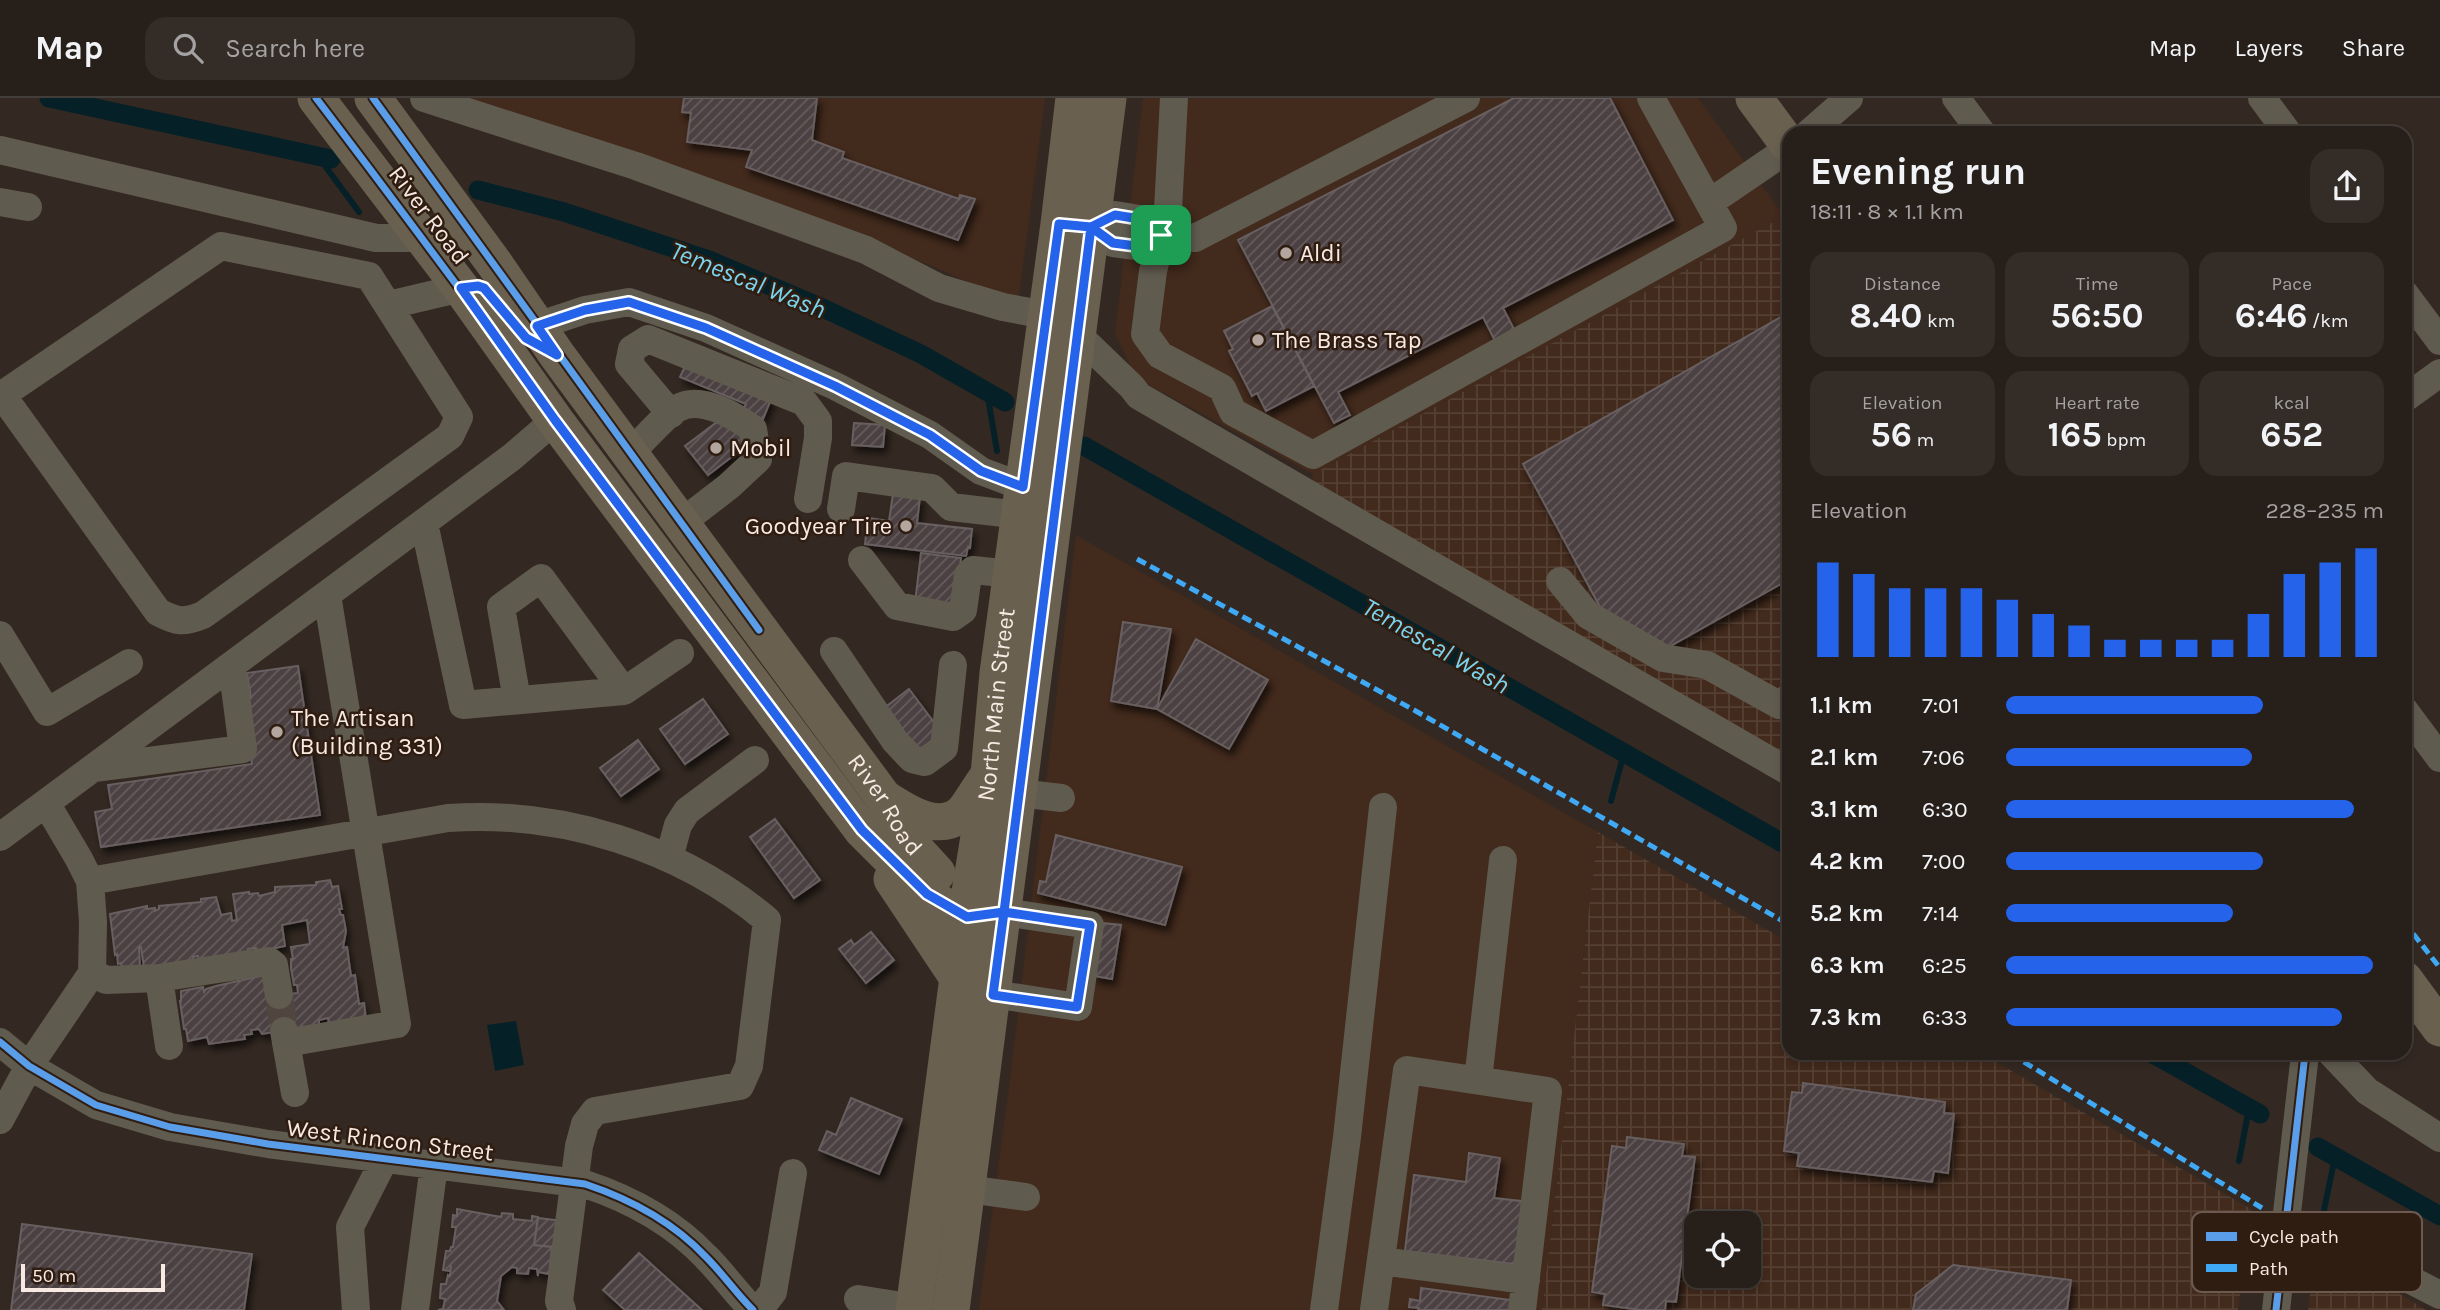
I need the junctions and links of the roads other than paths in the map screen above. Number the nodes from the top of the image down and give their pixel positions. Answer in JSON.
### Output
{"nodes":[{"id":1,"x":316,"y":98,"type":"edge"},
{"id":2,"x":373,"y":98,"type":"edge"},
{"id":3,"x":424,"y":98,"type":"edge"},
{"id":4,"x":1074,"y":98,"type":"edge"},
{"id":5,"x":1108,"y":98,"type":"edge"},
{"id":6,"x":1174,"y":98,"type":"edge"},
{"id":7,"x":1466,"y":98,"type":"edge"},
{"id":8,"x":1651,"y":98,"type":"edge"},
{"id":9,"x":1754,"y":98,"type":"edge"},
{"id":10,"x":1849,"y":98,"type":"edge"},
{"id":11,"x":1956,"y":98,"type":"edge"},
{"id":12,"x":2262,"y":98,"type":"edge"},
{"id":13,"x":1817,"y":126,"type":"edge"},
{"id":14,"x":1977,"y":126,"type":"edge"},
{"id":15,"x":2283,"y":126,"type":"edge"},
{"id":16,"x":1782,"y":138,"type":"edge"},
{"id":17,"x":0,"y":150,"type":"edge"},
{"id":18,"x":1782,"y":151,"type":"edge"},
{"id":19,"x":0,"y":202,"type":"edge"},
{"id":20,"x":1709,"y":202,"type":"junction"},
{"id":21,"x":28,"y":207,"type":"dead end"},
{"id":22,"x":1075,"y":225,"type":"junction"},
{"id":23,"x":1161,"y":235,"type":"junction"},
{"id":24,"x":430,"y":247,"type":"junction"},
{"id":25,"x":461,"y":288,"type":"junction"},
{"id":26,"x":2412,"y":304,"type":"edge"},
{"id":27,"x":389,"y":305,"type":"junction"},
{"id":28,"x":1061,"y":333,"type":"junction"},
{"id":29,"x":547,"y":341,"type":"junction"},
{"id":30,"x":2440,"y":341,"type":"edge"},
{"id":31,"x":2440,"y":373,"type":"edge"},
{"id":32,"x":2412,"y":393,"type":"edge"},
{"id":33,"x":671,"y":414,"type":"junction"},
{"id":34,"x":555,"y":420,"type":"junction"},
{"id":35,"x":630,"y":453,"type":"junction"},
{"id":36,"x":808,"y":499,"type":"dead end"},
{"id":37,"x":1030,"y":499,"type":"junction"},
{"id":38,"x":841,"y":509,"type":"dead end"},
{"id":39,"x":424,"y":523,"type":"junction"},
{"id":40,"x":681,"y":523,"type":"junction"},
{"id":41,"x":862,"y":560,"type":"dead end"},
{"id":42,"x":1012,"y":575,"type":"junction"},
{"id":43,"x":1560,"y":580,"type":"dead end"},
{"id":44,"x":727,"y":586,"type":"junction"},
{"id":45,"x":327,"y":595,"type":"junction"},
{"id":46,"x":0,"y":635,"type":"edge"},
{"id":47,"x":834,"y":651,"type":"dead end"},
{"id":48,"x":680,"y":653,"type":"dead end"},
{"id":49,"x":129,"y":663,"type":"dead end"},
{"id":50,"x":232,"y":665,"type":"junction"},
{"id":51,"x":953,"y":665,"type":"dead end"},
{"id":52,"x":624,"y":691,"type":"junction"},
{"id":53,"x":517,"y":700,"type":"junction"},
{"id":54,"x":1782,"y":703,"type":"edge"},
{"id":55,"x":2412,"y":721,"type":"edge"},
{"id":56,"x":2440,"y":758,"type":"edge"},
{"id":57,"x":755,"y":760,"type":"dead end"},
{"id":58,"x":93,"y":768,"type":"junction"},
{"id":59,"x":1782,"y":768,"type":"edge"},
{"id":60,"x":1004,"y":784,"type":"junction"},
{"id":61,"x":884,"y":798,"type":"junction"},
{"id":62,"x":1061,"y":798,"type":"dead end"},
{"id":63,"x":46,"y":803,"type":"junction"},
{"id":64,"x":1383,"y":807,"type":"dead end"},
{"id":65,"x":862,"y":830,"type":"junction"},
{"id":66,"x":366,"y":833,"type":"junction"},
{"id":67,"x":0,"y":837,"type":"edge"},
{"id":68,"x":669,"y":858,"type":"junction"},
{"id":69,"x":1503,"y":860,"type":"dead end"},
{"id":70,"x":90,"y":881,"type":"junction"},
{"id":71,"x":969,"y":904,"type":"junction"},
{"id":72,"x":1004,"y":912,"type":"junction"},
{"id":73,"x":92,"y":973,"type":"junction"},
{"id":74,"x":159,"y":978,"type":"junction"},
{"id":75,"x":958,"y":978,"type":"junction"},
{"id":76,"x":2412,"y":990,"type":"edge"},
{"id":77,"x":279,"y":995,"type":"tunnel mouth"},
{"id":78,"x":993,"y":995,"type":"junction"},
{"id":79,"x":2440,"y":1028,"type":"edge"},
{"id":80,"x":0,"y":1042,"type":"edge"},
{"id":81,"x":169,"y":1046,"type":"dead end"},
{"id":82,"x":2304,"y":1060,"type":"edge"},
{"id":83,"x":2338,"y":1060,"type":"edge"},
{"id":84,"x":29,"y":1066,"type":"junction"},
{"id":85,"x":1478,"y":1080,"type":"junction"},
{"id":86,"x":295,"y":1093,"type":"dead end"},
{"id":87,"x":0,"y":1119,"type":"edge"},
{"id":88,"x":2440,"y":1138,"type":"edge"},
{"id":89,"x":385,"y":1158,"type":"junction"},
{"id":90,"x":434,"y":1165,"type":"junction"},
{"id":91,"x":793,"y":1172,"type":"dead end"},
{"id":92,"x":575,"y":1183,"type":"junction"},
{"id":93,"x":967,"y":1189,"type":"junction"},
{"id":94,"x":1026,"y":1197,"type":"dead end"},
{"id":95,"x":2286,"y":1212,"type":"edge"},
{"id":96,"x":1381,"y":1261,"type":"junction"},
{"id":97,"x":1525,"y":1280,"type":"junction"},
{"id":98,"x":2422,"y":1286,"type":"edge"},
{"id":99,"x":2278,"y":1292,"type":"edge"},
{"id":100,"x":2440,"y":1295,"type":"edge"},
{"id":101,"x":858,"y":1299,"type":"dead end"},
{"id":102,"x":915,"y":1309,"type":"edge"},
{"id":103,"x":356,"y":1310,"type":"edge"},
{"id":104,"x":415,"y":1310,"type":"edge"},
{"id":105,"x":562,"y":1310,"type":"edge"},
{"id":106,"x":753,"y":1310,"type":"edge"},
{"id":107,"x":759,"y":1310,"type":"edge"},
{"id":108,"x":951,"y":1310,"type":"edge"},
{"id":109,"x":1324,"y":1310,"type":"edge"},
{"id":110,"x":1374,"y":1310,"type":"edge"},
{"id":111,"x":1522,"y":1310,"type":"edge"},
{"id":112,"x":2276,"y":1310,"type":"edge"}],
"edges":[{"from":1,"to":24,"type":"main road","name":"River Road"},
{"from":2,"to":29,"type":"main road","name":"River Road"},
{"from":3,"to":28,"type":"street"},
{"from":4,"to":22,"type":"main road","name":"North Main Street"},
{"from":5,"to":22,"type":"main road","name":"North Main Street"},
{"from":6,"to":23,"type":"street"},
{"from":7,"to":23,"type":"street"},
{"from":8,"to":20,"type":"street"},
{"from":9,"to":16,"type":"main road"},
{"from":10,"to":13,"type":"street"},
{"from":11,"to":14,"type":"street"},
{"from":12,"to":15,"type":"street"},
{"from":17,"to":24,"type":"street"},
{"from":18,"to":20,"type":"street"},
{"from":19,"to":21,"type":"street"},
{"from":20,"to":23,"type":"street"},
{"from":22,"to":23,"type":"street"},
{"from":22,"to":28,"type":"main road","name":"North Main Street"},
{"from":24,"to":25,"type":"main road","name":"River Road"},
{"from":25,"to":27,"type":"street"},
{"from":25,"to":29,"type":"main road"},
{"from":25,"to":34,"type":"main road","name":"River Road"},
{"from":26,"to":30,"type":"street"},
{"from":27,"to":27,"type":"street"},
{"from":28,"to":37,"type":"main road","name":"North Main Street"},
{"from":28,"to":59,"type":"street"},
{"from":29,"to":35,"type":"main road","name":"River Road"},
{"from":29,"to":37,"type":"street"},
{"from":31,"to":32,"type":"street"},
{"from":33,"to":35,"type":"street"},
{"from":33,"to":36,"type":"street"},
{"from":33,"to":40,"type":"street"},
{"from":34,"to":39,"type":"street"},
{"from":34,"to":44,"type":"main road"},
{"from":34,"to":65,"type":"main road","name":"River Road"},
{"from":35,"to":40,"type":"main road","name":"River Road"},
{"from":37,"to":38,"type":"street"},
{"from":37,"to":42,"type":"main road","name":"North Main Street"},
{"from":37,"to":60,"type":"main road","name":"North Main Street"},
{"from":39,"to":45,"type":"street"},
{"from":39,"to":53,"type":"street"},
{"from":40,"to":44,"type":"main road","name":"River Road"},
{"from":41,"to":42,"type":"street"},
{"from":42,"to":60,"type":"main road","name":"North Main Street"},
{"from":43,"to":54,"type":"street"},
{"from":44,"to":61,"type":"main road","name":"River Road"},
{"from":45,"to":50,"type":"street"},
{"from":45,"to":66,"type":"street"},
{"from":46,"to":49,"type":"street"},
{"from":47,"to":51,"type":"street"},
{"from":48,"to":52,"type":"street"},
{"from":50,"to":58,"type":"street"},
{"from":50,"to":58,"type":"street"},
{"from":52,"to":53,"type":"street"},
{"from":52,"to":53,"type":"street"},
{"from":55,"to":56,"type":"street"},
{"from":57,"to":68,"type":"street"},
{"from":58,"to":63,"type":"street"},
{"from":60,"to":61,"type":"main road"},
{"from":60,"to":62,"type":"street"},
{"from":60,"to":71,"type":"main road","name":"North Main Street"},
{"from":60,"to":72,"type":"main road","name":"North Main Street"},
{"from":61,"to":71,"type":"main road","name":"River Road"},
{"from":63,"to":67,"type":"street"},
{"from":63,"to":70,"type":"street"},
{"from":64,"to":109,"type":"street"},
{"from":65,"to":71,"type":"main road","name":"River Road"},
{"from":65,"to":75,"type":"main road"},
{"from":66,"to":68,"type":"street"},
{"from":66,"to":70,"type":"street"},
{"from":66,"to":86,"type":"street"},
{"from":68,"to":92,"type":"street"},
{"from":69,"to":85,"type":"street"},
{"from":70,"to":73,"type":"street"},
{"from":71,"to":72,"type":"main road","name":"River Road"},
{"from":71,"to":75,"type":"main road","name":"North Main Street"},
{"from":72,"to":78,"type":"main road","name":"North Main Street"},
{"from":72,"to":78,"type":"street"},
{"from":73,"to":74,"type":"street"},
{"from":73,"to":84,"type":"street"},
{"from":74,"to":77,"type":"street"},
{"from":74,"to":81,"type":"street"},
{"from":75,"to":102,"type":"main road","name":"North Main Street"},
{"from":76,"to":79,"type":"main road"},
{"from":78,"to":93,"type":"main road","name":"North Main Street"},
{"from":80,"to":84,"type":"street","name":"West Rincon Street"},
{"from":82,"to":95,"type":"street"},
{"from":83,"to":88,"type":"street"},
{"from":84,"to":87,"type":"street"},
{"from":84,"to":89,"type":"street","name":"West Rincon Street"},
{"from":85,"to":96,"type":"street"},
{"from":85,"to":97,"type":"street"},
{"from":89,"to":90,"type":"street","name":"West Rincon Street"},
{"from":89,"to":103,"type":"street"},
{"from":90,"to":92,"type":"street","name":"West Rincon Street"},
{"from":90,"to":104,"type":"street"},
{"from":91,"to":107,"type":"street"},
{"from":92,"to":105,"type":"street"},
{"from":92,"to":106,"type":"street","name":"West Rincon Street"},
{"from":93,"to":94,"type":"street"},
{"from":93,"to":108,"type":"main road","name":"North Main Street"},
{"from":96,"to":97,"type":"street"},
{"from":96,"to":110,"type":"street"},
{"from":97,"to":111,"type":"street"},
{"from":98,"to":100,"type":"street"},
{"from":99,"to":112,"type":"street"},
{"from":101,"to":102,"type":"street"}]}
